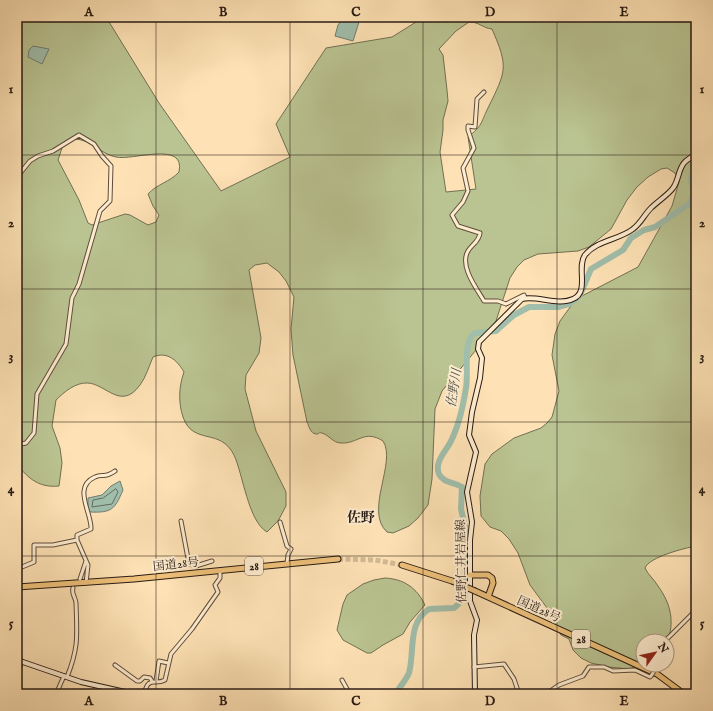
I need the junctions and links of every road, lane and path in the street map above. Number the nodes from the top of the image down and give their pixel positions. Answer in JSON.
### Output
{"nodes":[{"id":1,"x":484,"y":92,"type":"dead end"},
{"id":2,"x":696,"y":153,"type":"edge"},
{"id":3,"x":17,"y":177,"type":"edge"},
{"id":4,"x":525,"y":298,"type":"junction"},
{"id":5,"x":17,"y":445,"type":"edge"},
{"id":6,"x":116,"y":471,"type":"dead end"},
{"id":7,"x":181,"y":521,"type":"dead end"},
{"id":8,"x":280,"y":522,"type":"dead end"},
{"id":9,"x":77,"y":540,"type":"junction"},
{"id":10,"x":338,"y":559,"type":"tunnel mouth"},
{"id":11,"x":86,"y":561,"type":"junction"},
{"id":12,"x":212,"y":561,"type":"dead end"},
{"id":13,"x":287,"y":563,"type":"junction"},
{"id":14,"x":402,"y":565,"type":"tunnel mouth"},
{"id":15,"x":17,"y":569,"type":"edge"},
{"id":16,"x":220,"y":570,"type":"junction"},
{"id":17,"x":470,"y":575,"type":"junction"},
{"id":18,"x":80,"y":580,"type":"dead end"},
{"id":19,"x":86,"y":583,"type":"junction"},
{"id":20,"x":17,"y":587,"type":"edge"},
{"id":21,"x":73,"y":588,"type":"dead end"},
{"id":22,"x":488,"y":598,"type":"junction"},
{"id":23,"x":696,"y":610,"type":"edge"},
{"id":24,"x":673,"y":633,"type":"edge"},
{"id":25,"x":17,"y":660,"type":"edge"},
{"id":26,"x":22,"y":662,"type":"junction"},
{"id":27,"x":168,"y":664,"type":"junction"},
{"id":28,"x":115,"y":665,"type":"dead end"},
{"id":29,"x":474,"y":667,"type":"junction"},
{"id":30,"x":635,"y":670,"type":"edge"},
{"id":31,"x":643,"y":673,"type":"edge"},
{"id":32,"x":653,"y":673,"type":"edge"},
{"id":33,"x":17,"y":675,"type":"edge"},
{"id":34,"x":65,"y":677,"type":"junction"},
{"id":35,"x":342,"y":680,"type":"dead end"},
{"id":36,"x":154,"y":681,"type":"junction"},
{"id":37,"x":128,"y":693,"type":"edge"},
{"id":38,"x":56,"y":694,"type":"edge"},
{"id":39,"x":134,"y":694,"type":"edge"},
{"id":40,"x":144,"y":694,"type":"edge"},
{"id":41,"x":345,"y":694,"type":"edge"},
{"id":42,"x":475,"y":694,"type":"edge"},
{"id":43,"x":519,"y":694,"type":"edge"},
{"id":44,"x":546,"y":694,"type":"edge"},
{"id":45,"x":684,"y":694,"type":"edge"}],
"edges":[{"from":1,"to":4,"type":"street"},
{"from":2,"to":4,"type":"main road"},
{"from":3,"to":5,"type":"street"},
{"from":4,"to":17,"type":"main road","name":"佐野仁井岩屋線"},
{"from":6,"to":9,"type":"street"},
{"from":7,"to":12,"type":"street"},
{"from":8,"to":13,"type":"street"},
{"from":9,"to":11,"type":"street"},
{"from":9,"to":15,"type":"street"},
{"from":10,"to":13,"type":"highway","name":"国道28号","number":"28"},
{"from":11,"to":18,"type":"street"},
{"from":11,"to":19,"type":"street"},
{"from":13,"to":16,"type":"highway","name":"国道28号","number":"28"},
{"from":14,"to":22,"type":"highway","name":"国道28号","number":"28","bridge":true},
{"from":16,"to":19,"type":"highway","name":"国道28号","number":"28"},
{"from":16,"to":27,"type":"street"},
{"from":17,"to":22,"type":"highway"},
{"from":17,"to":29,"type":"main road","name":"佐野仁井岩屋線"},
{"from":19,"to":20,"type":"highway","name":"国道28号","number":"28"},
{"from":21,"to":34,"type":"street"},
{"from":22,"to":45,"type":"highway","name":"国道28号","number":"28"},
{"from":23,"to":24,"type":"street"},
{"from":25,"to":26,"type":"main road"},
{"from":26,"to":33,"type":"street"},
{"from":26,"to":34,"type":"main road"},
{"from":27,"to":36,"type":"street"},
{"from":27,"to":36,"type":"street"},
{"from":28,"to":36,"type":"street"},
{"from":29,"to":42,"type":"main road","name":"佐野仁井岩屋線"},
{"from":29,"to":43,"type":"street"},
{"from":30,"to":44,"type":"street","bridge":true},
{"from":31,"to":32,"type":"street","bridge":true},
{"from":34,"to":37,"type":"main road"},
{"from":34,"to":38,"type":"street"},
{"from":35,"to":41,"type":"street"},
{"from":36,"to":40,"type":"street"},
{"from":37,"to":39,"type":"main road"}]}
